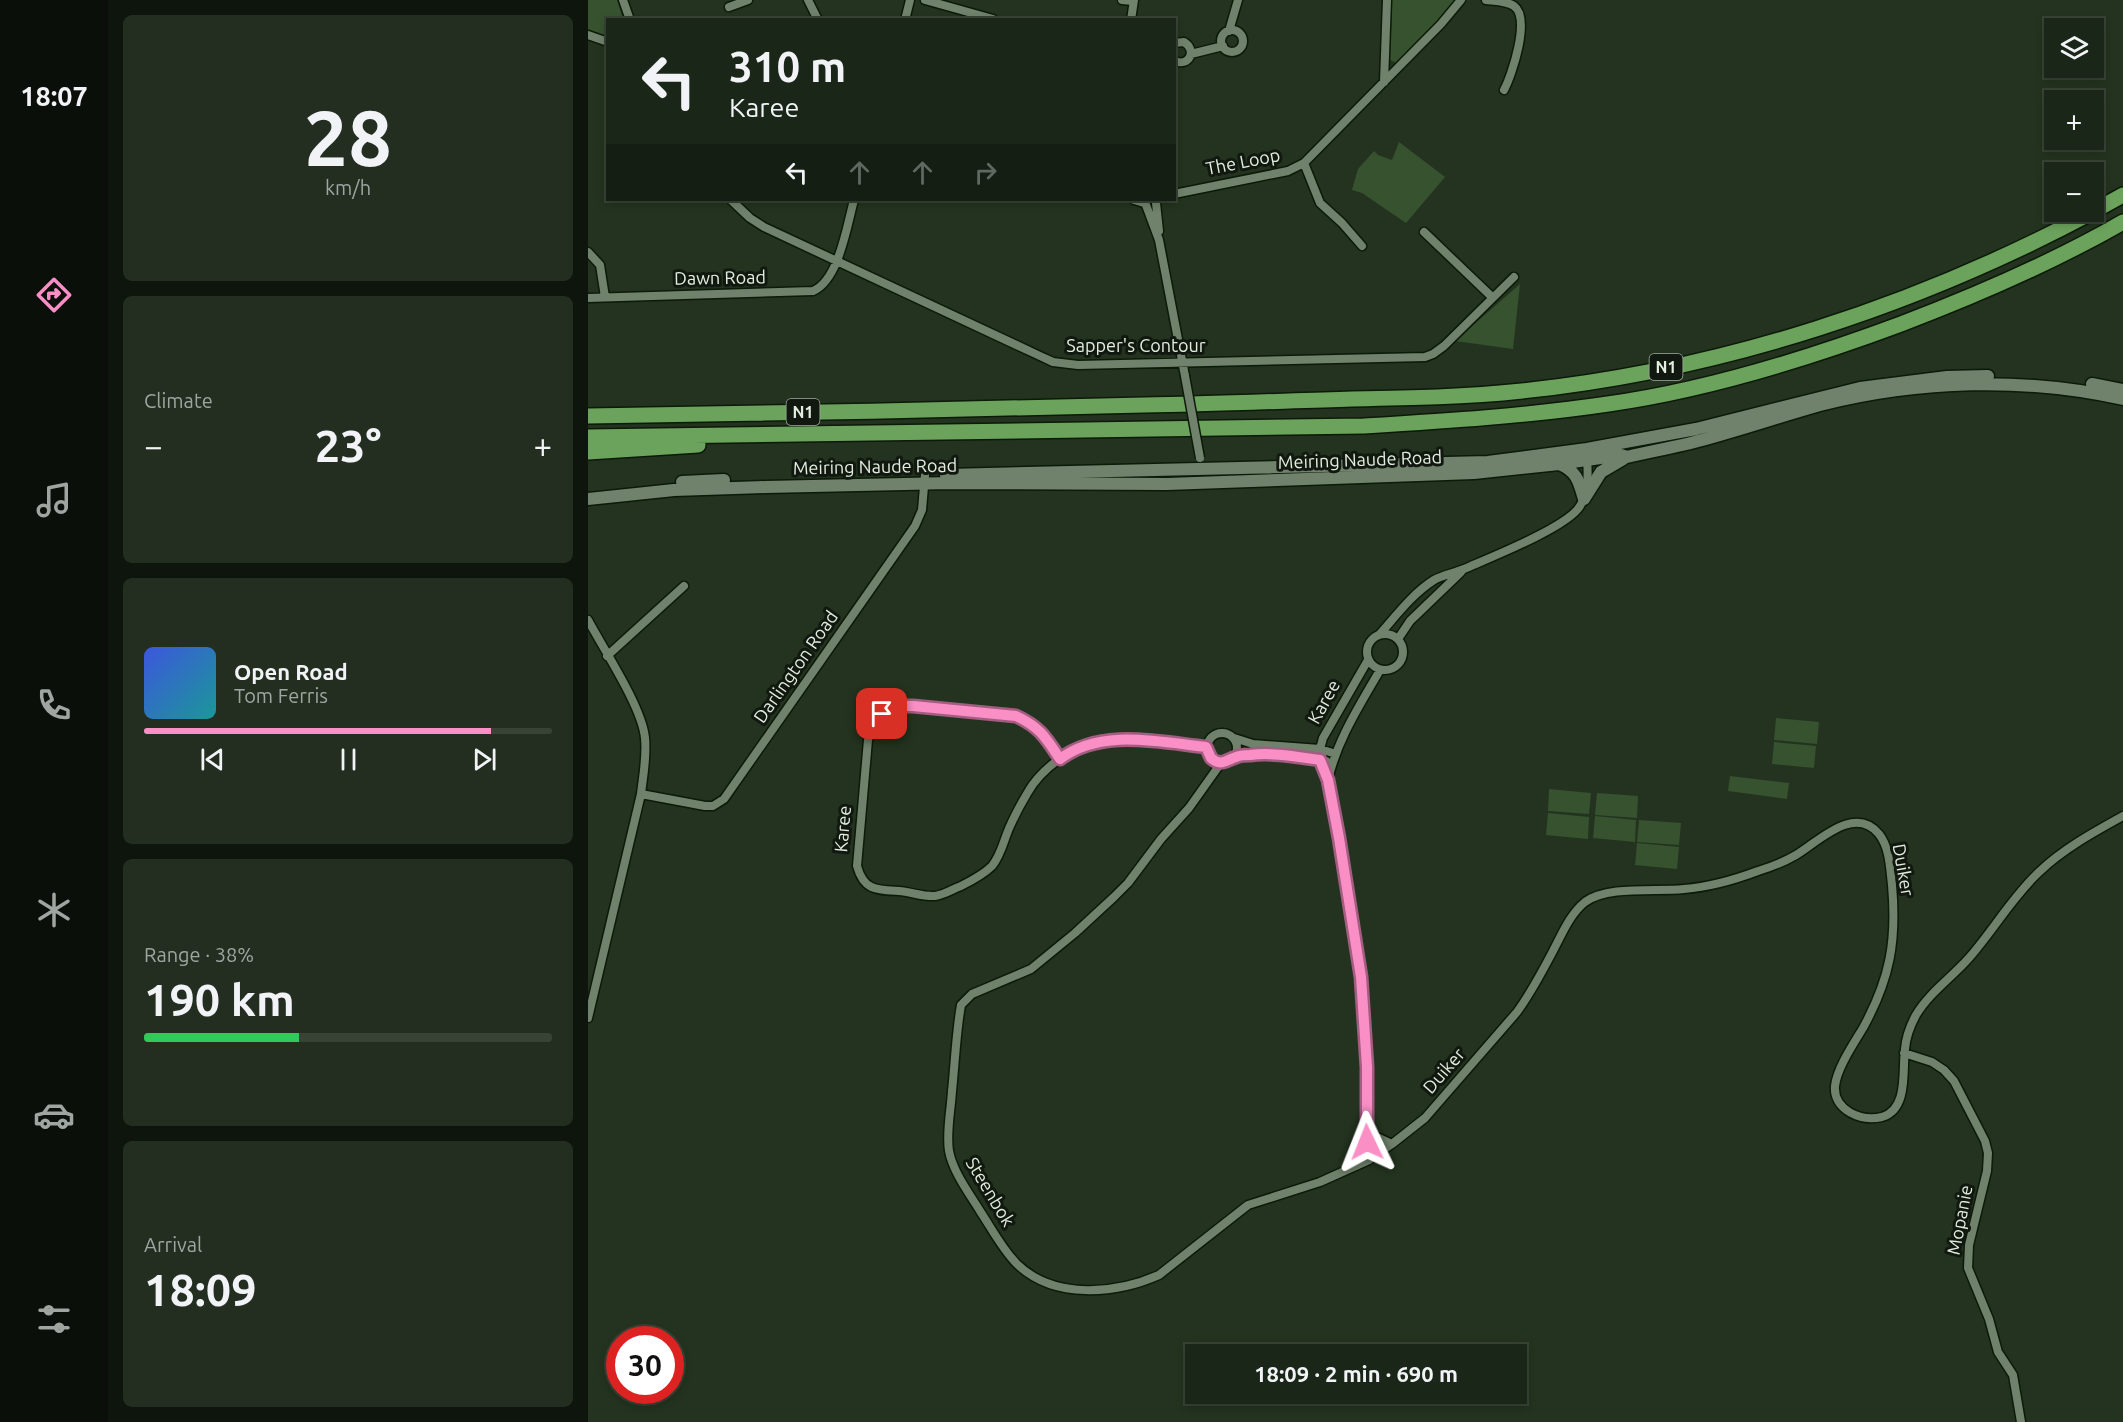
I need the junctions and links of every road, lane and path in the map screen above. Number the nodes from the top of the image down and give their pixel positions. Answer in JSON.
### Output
{"nodes":[{"id":1,"x":623,"y":0,"type":"edge"},
{"id":2,"x":748,"y":0,"type":"edge"},
{"id":3,"x":808,"y":0,"type":"edge"},
{"id":4,"x":910,"y":0,"type":"edge"},
{"id":5,"x":925,"y":0,"type":"edge"},
{"id":6,"x":1122,"y":0,"type":"edge"},
{"id":7,"x":1133,"y":0,"type":"edge"},
{"id":8,"x":1238,"y":0,"type":"edge"},
{"id":9,"x":1244,"y":0,"type":"edge"},
{"id":10,"x":1387,"y":0,"type":"edge"},
{"id":11,"x":1461,"y":0,"type":"edge"},
{"id":12,"x":1486,"y":0,"type":"edge"},
{"id":13,"x":729,"y":7,"type":"dead end"},
{"id":14,"x":629,"y":18,"type":"edge"},
{"id":15,"x":817,"y":18,"type":"edge"},
{"id":16,"x":906,"y":18,"type":"edge"},
{"id":17,"x":989,"y":18,"type":"edge"},
{"id":18,"x":1131,"y":18,"type":"edge"},
{"id":19,"x":1232,"y":31,"type":"junction"},
{"id":20,"x":588,"y":35,"type":"edge"},
{"id":21,"x":606,"y":41,"type":"edge"},
{"id":22,"x":1176,"y":43,"type":"edge"},
{"id":23,"x":1222,"y":44,"type":"junction"},
{"id":24,"x":1191,"y":51,"type":"junction"},
{"id":25,"x":1176,"y":62,"type":"edge"},
{"id":26,"x":1384,"y":82,"type":"junction"},
{"id":27,"x":1504,"y":90,"type":"dead end"},
{"id":28,"x":1304,"y":163,"type":"junction"},
{"id":29,"x":1177,"y":192,"type":"edge"},
{"id":30,"x":2123,"y":195,"type":"edge"},
{"id":31,"x":732,"y":201,"type":"edge"},
{"id":32,"x":854,"y":201,"type":"edge"},
{"id":33,"x":1158,"y":201,"type":"edge"},
{"id":34,"x":1144,"y":202,"type":"edge"},
{"id":35,"x":2104,"y":205,"type":"edge"},
{"id":36,"x":2074,"y":222,"type":"edge"},
{"id":37,"x":2123,"y":222,"type":"edge"},
{"id":38,"x":1425,"y":232,"type":"dead end"},
{"id":39,"x":1159,"y":240,"type":"junction"},
{"id":40,"x":1362,"y":246,"type":"dead end"},
{"id":41,"x":588,"y":252,"type":"edge"},
{"id":42,"x":836,"y":261,"type":"junction"},
{"id":43,"x":1514,"y":277,"type":"dead end"},
{"id":44,"x":605,"y":297,"type":"junction"},
{"id":45,"x":1492,"y":297,"type":"junction"},
{"id":46,"x":588,"y":298,"type":"edge"},
{"id":47,"x":1182,"y":363,"type":"junction"},
{"id":48,"x":2123,"y":390,"type":"edge"},
{"id":49,"x":2123,"y":399,"type":"edge"},
{"id":50,"x":588,"y":416,"type":"edge"},
{"id":51,"x":877,"y":434,"type":"junction"},
{"id":52,"x":588,"y":437,"type":"edge"},
{"id":53,"x":588,"y":452,"type":"edge"},
{"id":54,"x":1587,"y":455,"type":"junction"},
{"id":55,"x":1627,"y":457,"type":"junction"},
{"id":56,"x":1200,"y":464,"type":"junction"},
{"id":57,"x":1559,"y":464,"type":"junction"},
{"id":58,"x":925,"y":479,"type":"junction"},
{"id":59,"x":1203,"y":483,"type":"junction"},
{"id":60,"x":588,"y":492,"type":"edge"},
{"id":61,"x":588,"y":499,"type":"edge"},
{"id":62,"x":1584,"y":499,"type":"junction"},
{"id":63,"x":1464,"y":569,"type":"junction"},
{"id":64,"x":684,"y":586,"type":"dead end"},
{"id":65,"x":1413,"y":598,"type":"junction"},
{"id":66,"x":1423,"y":606,"type":"junction"},
{"id":67,"x":588,"y":620,"type":"edge"},
{"id":68,"x":1379,"y":635,"type":"junction"},
{"id":69,"x":1398,"y":639,"type":"junction"},
{"id":70,"x":607,"y":656,"type":"junction"},
{"id":71,"x":1368,"y":660,"type":"junction"},
{"id":72,"x":1380,"y":670,"type":"junction"},
{"id":73,"x":1234,"y":738,"type":"junction"},
{"id":74,"x":1206,"y":747,"type":"junction"},
{"id":75,"x":1320,"y":749,"type":"junction"},
{"id":76,"x":1234,"y":757,"type":"junction"},
{"id":77,"x":1211,"y":758,"type":"junction"},
{"id":78,"x":1334,"y":758,"type":"junction"},
{"id":79,"x":1060,"y":759,"type":"junction"},
{"id":80,"x":1320,"y":760,"type":"junction"},
{"id":81,"x":1221,"y":763,"type":"junction"},
{"id":82,"x":1328,"y":780,"type":"junction"},
{"id":83,"x":1207,"y":783,"type":"junction"},
{"id":84,"x":641,"y":794,"type":"junction"},
{"id":85,"x":2123,"y":816,"type":"edge"},
{"id":86,"x":588,"y":1018,"type":"edge"},
{"id":87,"x":1904,"y":1053,"type":"junction"},
{"id":88,"x":1366,"y":1124,"type":"junction"},
{"id":89,"x":1392,"y":1144,"type":"junction"},
{"id":90,"x":1369,"y":1160,"type":"junction"},
{"id":91,"x":2021,"y":1422,"type":"edge"}],
"edges":[{"from":1,"to":14,"type":"street"},
{"from":2,"to":13,"type":"street"},
{"from":3,"to":15,"type":"street"},
{"from":4,"to":16,"type":"street"},
{"from":5,"to":17,"type":"street"},
{"from":6,"to":7,"type":"street"},
{"from":7,"to":18,"type":"street"},
{"from":8,"to":19,"type":"street"},
{"from":9,"to":19,"type":"street"},
{"from":10,"to":26,"type":"street"},
{"from":11,"to":26,"type":"street","name":"The Loop"},
{"from":12,"to":27,"type":"street"},
{"from":19,"to":23,"type":"street"},
{"from":19,"to":23,"type":"street"},
{"from":20,"to":21,"type":"street"},
{"from":22,"to":24,"type":"street"},
{"from":23,"to":24,"type":"street"},
{"from":24,"to":25,"type":"street"},
{"from":26,"to":28,"type":"street","name":"The Loop"},
{"from":28,"to":29,"type":"street","name":"The Loop"},
{"from":28,"to":40,"type":"street"},
{"from":30,"to":35,"type":"highway","number":"N1"},
{"from":31,"to":42,"type":"street","name":"Sapper's Contour"},
{"from":32,"to":42,"type":"street","name":"Dawn Road"},
{"from":33,"to":34,"type":"street"},
{"from":33,"to":39,"type":"street"},
{"from":34,"to":39,"type":"street"},
{"from":36,"to":50,"type":"highway","number":"N1"},
{"from":37,"to":51,"type":"highway","number":"N1"},
{"from":38,"to":45,"type":"street"},
{"from":39,"to":47,"type":"street"},
{"from":41,"to":44,"type":"street"},
{"from":42,"to":44,"type":"street","name":"Dawn Road"},
{"from":42,"to":47,"type":"street","name":"Sapper's Contour"},
{"from":43,"to":45,"type":"street","name":"Sapper's Contour"},
{"from":44,"to":46,"type":"street","name":"Dawn Road"},
{"from":45,"to":47,"type":"street","name":"Sapper's Contour"},
{"from":47,"to":56,"type":"street","bridge":true},
{"from":48,"to":54,"type":"street","name":"Meiring Naude Road"},
{"from":49,"to":55,"type":"street","name":"Meiring Naude Road"},
{"from":51,"to":52,"type":"highway","number":"N1"},
{"from":51,"to":53,"type":"highway"},
{"from":54,"to":55,"type":"street","name":"Meiring Naude Road"},
{"from":54,"to":56,"type":"street","name":"Meiring Naude Road"},
{"from":54,"to":57,"type":"street","name":"Meiring Naude Road"},
{"from":54,"to":62,"type":"street"},
{"from":55,"to":62,"type":"street"},
{"from":56,"to":58,"type":"street","name":"Meiring Naude Road"},
{"from":56,"to":59,"type":"street"},
{"from":57,"to":59,"type":"street","name":"Meiring Naude Road"},
{"from":57,"to":62,"type":"street"},
{"from":58,"to":59,"type":"street","name":"Meiring Naude Road"},
{"from":58,"to":60,"type":"street","name":"Meiring Naude Road"},
{"from":58,"to":61,"type":"street","name":"Meiring Naude Road"},
{"from":58,"to":84,"type":"street","name":"Darlington Road"},
{"from":62,"to":63,"type":"street"},
{"from":63,"to":65,"type":"street"},
{"from":63,"to":66,"type":"street"},
{"from":64,"to":70,"type":"street"},
{"from":65,"to":66,"type":"street"},
{"from":65,"to":68,"type":"street"},
{"from":66,"to":69,"type":"street"},
{"from":67,"to":70,"type":"street"},
{"from":68,"to":69,"type":"street"},
{"from":68,"to":71,"type":"street"},
{"from":69,"to":72,"type":"street"},
{"from":70,"to":84,"type":"street"},
{"from":71,"to":72,"type":"street"},
{"from":71,"to":75,"type":"street","name":"Karee"},
{"from":72,"to":78,"type":"street","name":"Karee"},
{"from":73,"to":74,"type":"street"},
{"from":73,"to":75,"type":"street","name":"Karee"},
{"from":73,"to":76,"type":"street"},
{"from":74,"to":77,"type":"street"},
{"from":74,"to":79,"type":"street","name":"Karee"},
{"from":75,"to":78,"type":"street"},
{"from":75,"to":80,"type":"street"},
{"from":76,"to":80,"type":"street"},
{"from":76,"to":81,"type":"street"},
{"from":77,"to":81,"type":"street"},
{"from":77,"to":83,"type":"street"},
{"from":78,"to":80,"type":"street"},
{"from":78,"to":82,"type":"street","name":"Karee"},
{"from":79,"to":79,"type":"street","name":"Karee"},
{"from":80,"to":82,"type":"street"},
{"from":81,"to":83,"type":"street"},
{"from":82,"to":88,"type":"street"},
{"from":83,"to":90,"type":"street","name":"Steenbok"},
{"from":84,"to":86,"type":"street"},
{"from":85,"to":87,"type":"street","name":"Duiker"},
{"from":87,"to":89,"type":"street","name":"Duiker"},
{"from":87,"to":91,"type":"street","name":"Mopanie"},
{"from":88,"to":89,"type":"street"},
{"from":88,"to":90,"type":"street"},
{"from":89,"to":90,"type":"street","name":"Duiker"}]}
